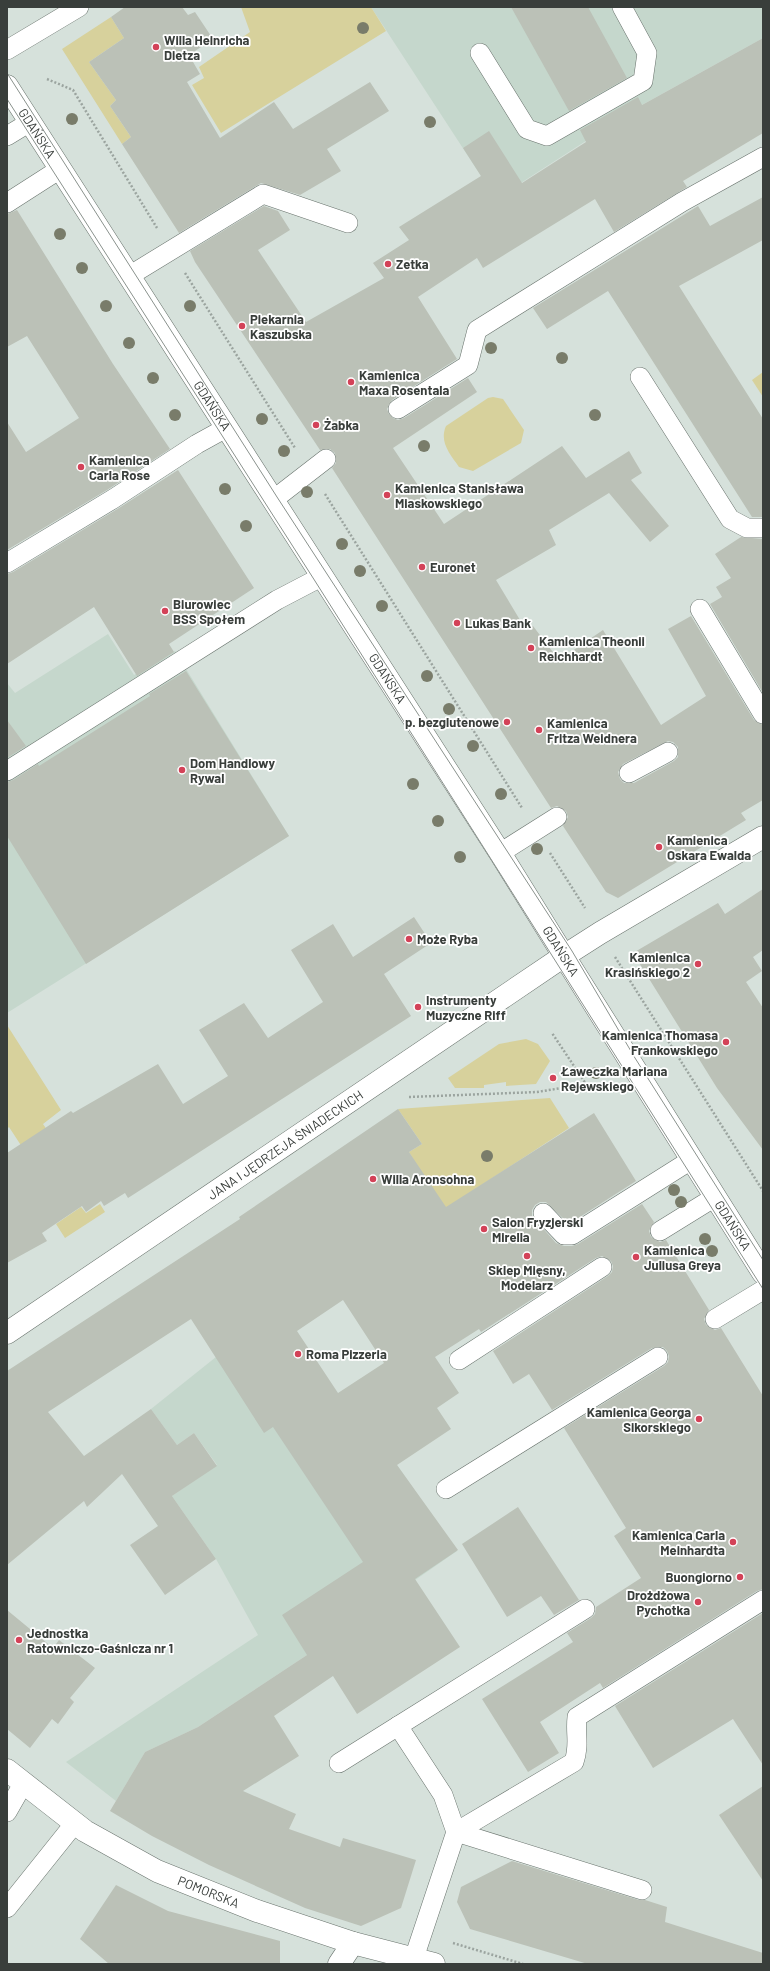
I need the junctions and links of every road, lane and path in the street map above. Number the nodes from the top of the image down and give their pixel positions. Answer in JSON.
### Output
{"nodes":[{"id":1,"x":79,"y":7,"type":"edge"},
{"id":2,"x":622,"y":7,"type":"edge"},
{"id":3,"x":7,"y":50,"type":"edge"},
{"id":4,"x":480,"y":53,"type":"dead end"},
{"id":5,"x":47,"y":79,"type":"dead end"},
{"id":6,"x":7,"y":86,"type":"edge"},
{"id":7,"x":30,"y":122,"type":"junction"},
{"id":8,"x":7,"y":136,"type":"edge"},
{"id":9,"x":763,"y":156,"type":"edge"},
{"id":10,"x":60,"y":169,"type":"junction"},
{"id":11,"x":7,"y":203,"type":"edge"},
{"id":12,"x":348,"y":223,"type":"dead end"},
{"id":13,"x":171,"y":250,"type":"junction"},
{"id":14,"x":129,"y":276,"type":"junction"},
{"id":15,"x":640,"y":377,"type":"dead end"},
{"id":16,"x":398,"y":409,"type":"dead end"},
{"id":17,"x":226,"y":428,"type":"junction"},
{"id":18,"x":326,"y":459,"type":"dead end"},
{"id":19,"x":310,"y":470,"type":"junction"},
{"id":20,"x":273,"y":500,"type":"junction"},
{"id":21,"x":763,"y":528,"type":"edge"},
{"id":22,"x":7,"y":563,"type":"edge"},
{"id":23,"x":321,"y":577,"type":"junction"},
{"id":24,"x":700,"y":609,"type":"dead end"},
{"id":25,"x":763,"y":714,"type":"edge"},
{"id":26,"x":668,"y":752,"type":"dead end"},
{"id":27,"x":7,"y":771,"type":"edge"},
{"id":28,"x":629,"y":773,"type":"dead end"},
{"id":29,"x":557,"y":817,"type":"dead end"},
{"id":30,"x":535,"y":830,"type":"junction"},
{"id":31,"x":763,"y":837,"type":"edge"},
{"id":32,"x":500,"y":853,"type":"junction"},
{"id":33,"x":600,"y":933,"type":"junction"},
{"id":34,"x":564,"y":956,"type":"junction"},
{"id":35,"x":552,"y":1033,"type":"dead end"},
{"id":36,"x":402,"y":1097,"type":"dead end"},
{"id":37,"x":691,"y":1160,"type":"junction"},
{"id":38,"x":763,"y":1190,"type":"edge"},
{"id":39,"x":715,"y":1197,"type":"junction"},
{"id":40,"x":543,"y":1213,"type":"dead end"},
{"id":41,"x":660,"y":1231,"type":"dead end"},
{"id":42,"x":602,"y":1267,"type":"dead end"},
{"id":43,"x":763,"y":1273,"type":"edge"},
{"id":44,"x":763,"y":1290,"type":"edge"},
{"id":45,"x":715,"y":1320,"type":"dead end"},
{"id":46,"x":7,"y":1334,"type":"edge"},
{"id":47,"x":658,"y":1357,"type":"dead end"},
{"id":48,"x":459,"y":1360,"type":"dead end"},
{"id":49,"x":446,"y":1489,"type":"dead end"},
{"id":50,"x":763,"y":1600,"type":"edge"},
{"id":51,"x":585,"y":1609,"type":"dead end"},
{"id":52,"x":398,"y":1726,"type":"junction"},
{"id":53,"x":339,"y":1763,"type":"dead end"},
{"id":54,"x":15,"y":1777,"type":"edge"},
{"id":55,"x":7,"y":1812,"type":"edge"},
{"id":56,"x":75,"y":1823,"type":"junction"},
{"id":57,"x":456,"y":1832,"type":"junction"},
{"id":58,"x":642,"y":1890,"type":"dead end"},
{"id":59,"x":7,"y":1908,"type":"edge"},
{"id":60,"x":422,"y":1934,"type":"junction"},
{"id":61,"x":353,"y":1943,"type":"junction"},
{"id":62,"x":424,"y":1961,"type":"edge"},
{"id":63,"x":339,"y":1964,"type":"edge"},
{"id":64,"x":523,"y":1964,"type":"edge"}],
"edges":[{"from":1,"to":3,"type":"lane"},
{"from":2,"to":4,"type":"lane"},
{"from":5,"to":13,"type":"path"},
{"from":6,"to":7,"type":"street","name":"GDAŃSKA"},
{"from":7,"to":8,"type":"lane"},
{"from":7,"to":10,"type":"street","name":"GDAŃSKA"},
{"from":9,"to":16,"type":"lane"},
{"from":10,"to":11,"type":"lane"},
{"from":10,"to":14,"type":"street","name":"GDAŃSKA"},
{"from":12,"to":13,"type":"lane"},
{"from":13,"to":14,"type":"lane"},
{"from":13,"to":19,"type":"path"},
{"from":14,"to":17,"type":"street","name":"GDAŃSKA"},
{"from":15,"to":21,"type":"lane"},
{"from":17,"to":20,"type":"street","name":"GDAŃSKA"},
{"from":17,"to":22,"type":"lane"},
{"from":18,"to":19,"type":"lane"},
{"from":19,"to":20,"type":"lane"},
{"from":19,"to":30,"type":"path"},
{"from":20,"to":23,"type":"street","name":"GDAŃSKA"},
{"from":23,"to":27,"type":"lane"},
{"from":23,"to":32,"type":"street","name":"GDAŃSKA"},
{"from":24,"to":25,"type":"lane"},
{"from":26,"to":28,"type":"lane"},
{"from":29,"to":30,"type":"lane"},
{"from":30,"to":32,"type":"lane"},
{"from":30,"to":33,"type":"path"},
{"from":31,"to":33,"type":"street","name":"JANA I JĘDRZEJA ŚNIADECKICH"},
{"from":32,"to":34,"type":"street","name":"GDAŃSKA"},
{"from":33,"to":34,"type":"street","name":"JANA I JĘDRZEJA ŚNIADECKICH"},
{"from":33,"to":38,"type":"path"},
{"from":34,"to":37,"type":"street","name":"GDAŃSKA"},
{"from":34,"to":46,"type":"street","name":"JANA I JĘDRZEJA ŚNIADECKICH"},
{"from":35,"to":36,"type":"path"},
{"from":37,"to":39,"type":"street","name":"GDAŃSKA"},
{"from":37,"to":40,"type":"lane"},
{"from":39,"to":41,"type":"lane"},
{"from":39,"to":43,"type":"street","name":"GDAŃSKA"},
{"from":42,"to":48,"type":"lane"},
{"from":44,"to":45,"type":"lane"},
{"from":47,"to":49,"type":"lane"},
{"from":50,"to":57,"type":"lane"},
{"from":51,"to":52,"type":"lane"},
{"from":52,"to":53,"type":"lane"},
{"from":52,"to":57,"type":"lane"},
{"from":54,"to":55,"type":"lane"},
{"from":54,"to":56,"type":"street","name":"POMORSKA"},
{"from":56,"to":59,"type":"lane"},
{"from":56,"to":61,"type":"street","name":"POMORSKA"},
{"from":57,"to":58,"type":"lane"},
{"from":57,"to":60,"type":"lane"},
{"from":60,"to":62,"type":"lane"},
{"from":60,"to":64,"type":"path"},
{"from":61,"to":62,"type":"street","name":"POMORSKA"},
{"from":61,"to":63,"type":"street"}]}
